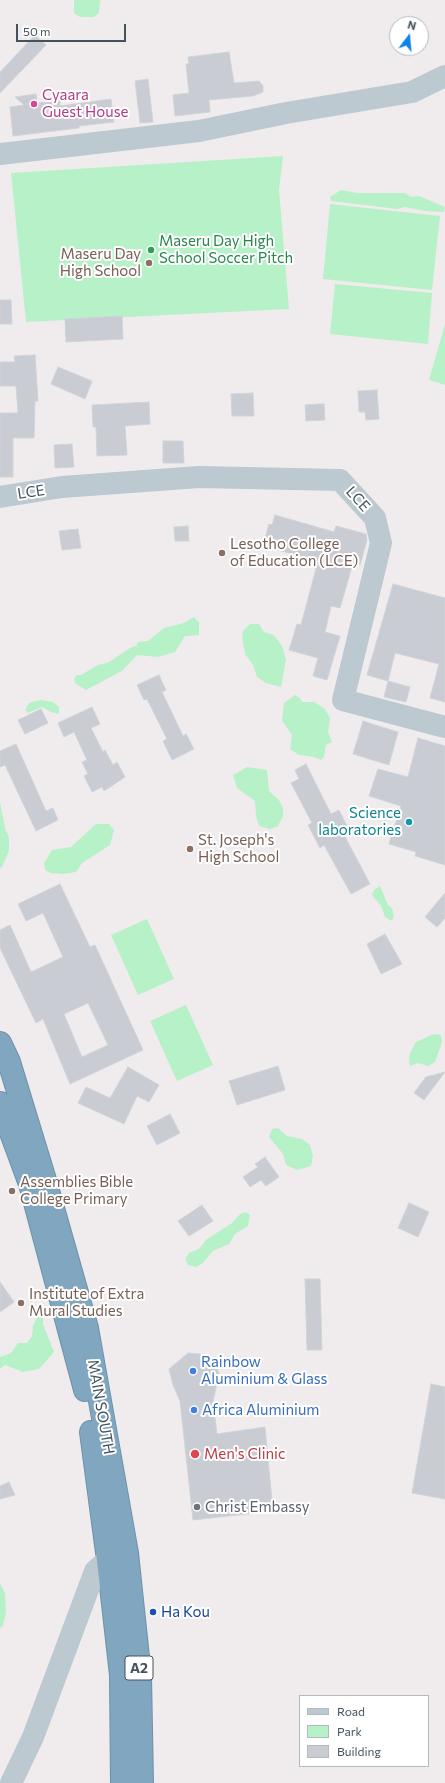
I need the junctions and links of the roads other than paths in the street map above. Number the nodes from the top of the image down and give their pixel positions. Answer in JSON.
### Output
{"nodes":[{"id":1,"x":445,"y":76,"type":"edge"},
{"id":2,"x":0,"y":154,"type":"edge"},
{"id":3,"x":0,"y":497,"type":"edge"},
{"id":4,"x":445,"y":727,"type":"edge"},
{"id":5,"x":0,"y":1043,"type":"edge"},
{"id":6,"x":0,"y":1103,"type":"edge"},
{"id":7,"x":118,"y":1557,"type":"junction"},
{"id":8,"x":11,"y":1783,"type":"edge"},
{"id":9,"x":122,"y":1783,"type":"edge"},
{"id":10,"x":142,"y":1783,"type":"edge"}],
"edges":[{"from":1,"to":2,"type":"street"},
{"from":3,"to":4,"type":"street","name":"LCE"},
{"from":5,"to":7,"type":"highway","name":"MAIN SOUTH","number":"A2"},
{"from":6,"to":7,"type":"highway","name":"MAIN SOUTH","number":"A2"},
{"from":7,"to":8,"type":"street"},
{"from":7,"to":9,"type":"highway","name":"MAIN SOUTH","number":"A2"},
{"from":7,"to":10,"type":"highway","name":"MAIN SOUTH","number":"A2"}]}
